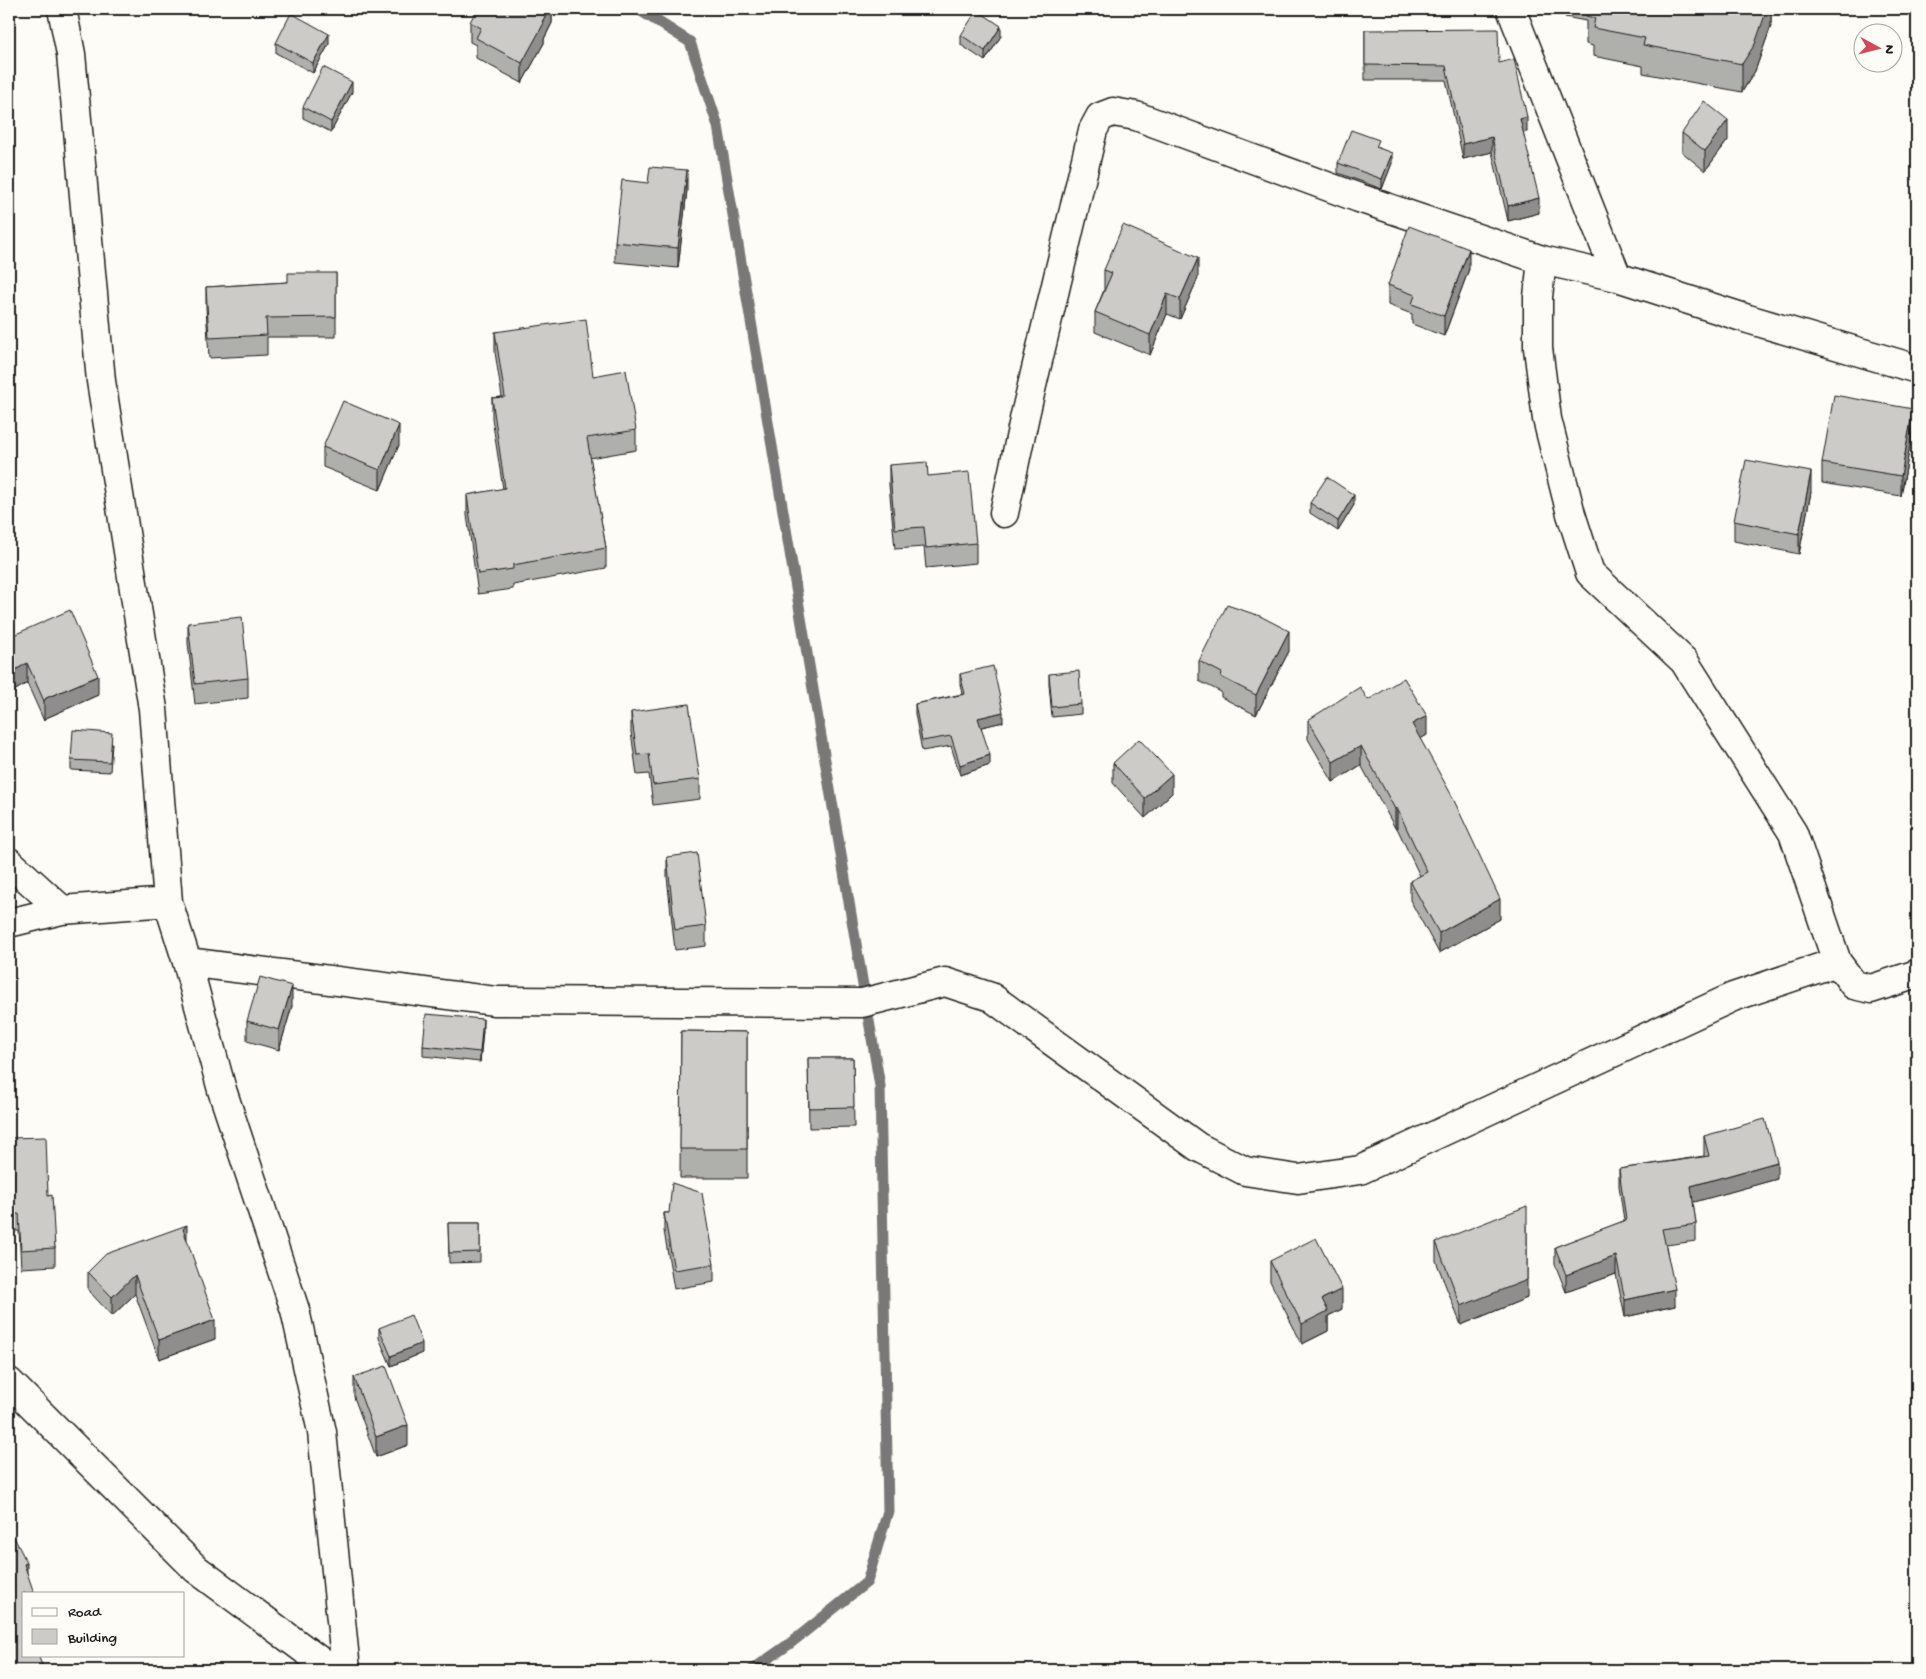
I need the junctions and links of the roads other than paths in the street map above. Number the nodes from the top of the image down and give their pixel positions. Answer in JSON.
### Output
{"nodes":[{"id":1,"x":62,"y":9,"type":"edge"},
{"id":2,"x":1511,"y":9,"type":"edge"},
{"id":3,"x":1542,"y":260,"type":"junction"},
{"id":4,"x":1617,"y":276,"type":"junction"},
{"id":5,"x":1917,"y":369,"type":"edge"},
{"id":6,"x":1004,"y":513,"type":"dead end"},
{"id":7,"x":9,"y":862,"type":"edge"},
{"id":8,"x":168,"y":902,"type":"junction"},
{"id":9,"x":62,"y":910,"type":"junction"},
{"id":10,"x":9,"y":923,"type":"edge"},
{"id":11,"x":187,"y":962,"type":"junction"},
{"id":12,"x":1837,"y":962,"type":"junction"},
{"id":13,"x":1917,"y":974,"type":"edge"},
{"id":14,"x":9,"y":1382,"type":"edge"},
{"id":15,"x":332,"y":1670,"type":"edge"},
{"id":16,"x":346,"y":1670,"type":"edge"}],
"edges":[{"from":1,"to":8,"type":"street"},
{"from":2,"to":4,"type":"street"},
{"from":3,"to":4,"type":"street"},
{"from":3,"to":6,"type":"street"},
{"from":3,"to":12,"type":"street"},
{"from":4,"to":5,"type":"street"},
{"from":7,"to":9,"type":"street"},
{"from":8,"to":9,"type":"street"},
{"from":8,"to":11,"type":"street"},
{"from":9,"to":10,"type":"street"},
{"from":11,"to":12,"type":"street"},
{"from":11,"to":16,"type":"street"},
{"from":12,"to":13,"type":"street"},
{"from":14,"to":15,"type":"street"}]}
